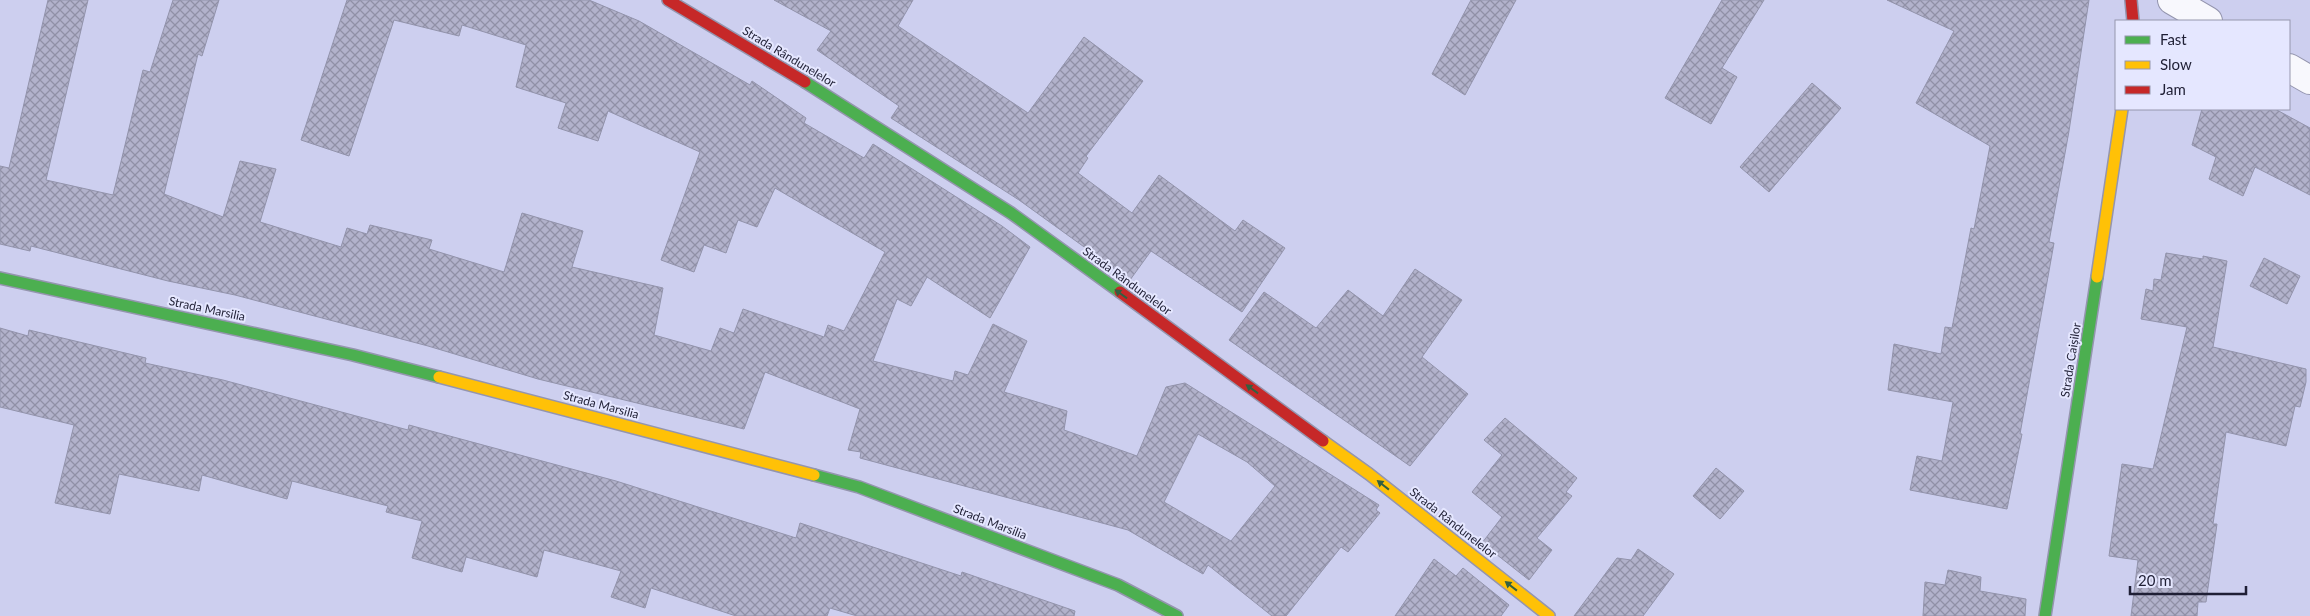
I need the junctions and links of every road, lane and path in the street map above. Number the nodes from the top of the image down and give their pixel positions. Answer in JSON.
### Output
{"nodes":[{"id":1,"x":668,"y":0,"type":"edge"},
{"id":2,"x":2131,"y":0,"type":"edge"},
{"id":3,"x":2172,"y":0,"type":"edge"},
{"id":4,"x":2132,"y":20,"type":"edge"},
{"id":5,"x":2206,"y":20,"type":"edge"},
{"id":6,"x":2290,"y":69,"type":"edge"},
{"id":7,"x":2310,"y":80,"type":"edge"},
{"id":8,"x":2122,"y":110,"type":"edge"},
{"id":9,"x":0,"y":278,"type":"edge"},
{"id":10,"x":1177,"y":616,"type":"edge"},
{"id":11,"x":1549,"y":616,"type":"edge"},
{"id":12,"x":2045,"y":616,"type":"edge"}],
"edges":[{"from":11,"to":1,"type":"street","name":"Strada Rândunelelor","one_way":true},
{"from":2,"to":4,"type":"street"},
{"from":3,"to":5,"type":"street"},
{"from":6,"to":7,"type":"street"},
{"from":8,"to":12,"type":"street","name":"Strada Caișilor"},
{"from":9,"to":10,"type":"street","name":"Strada Marsilia"}]}
